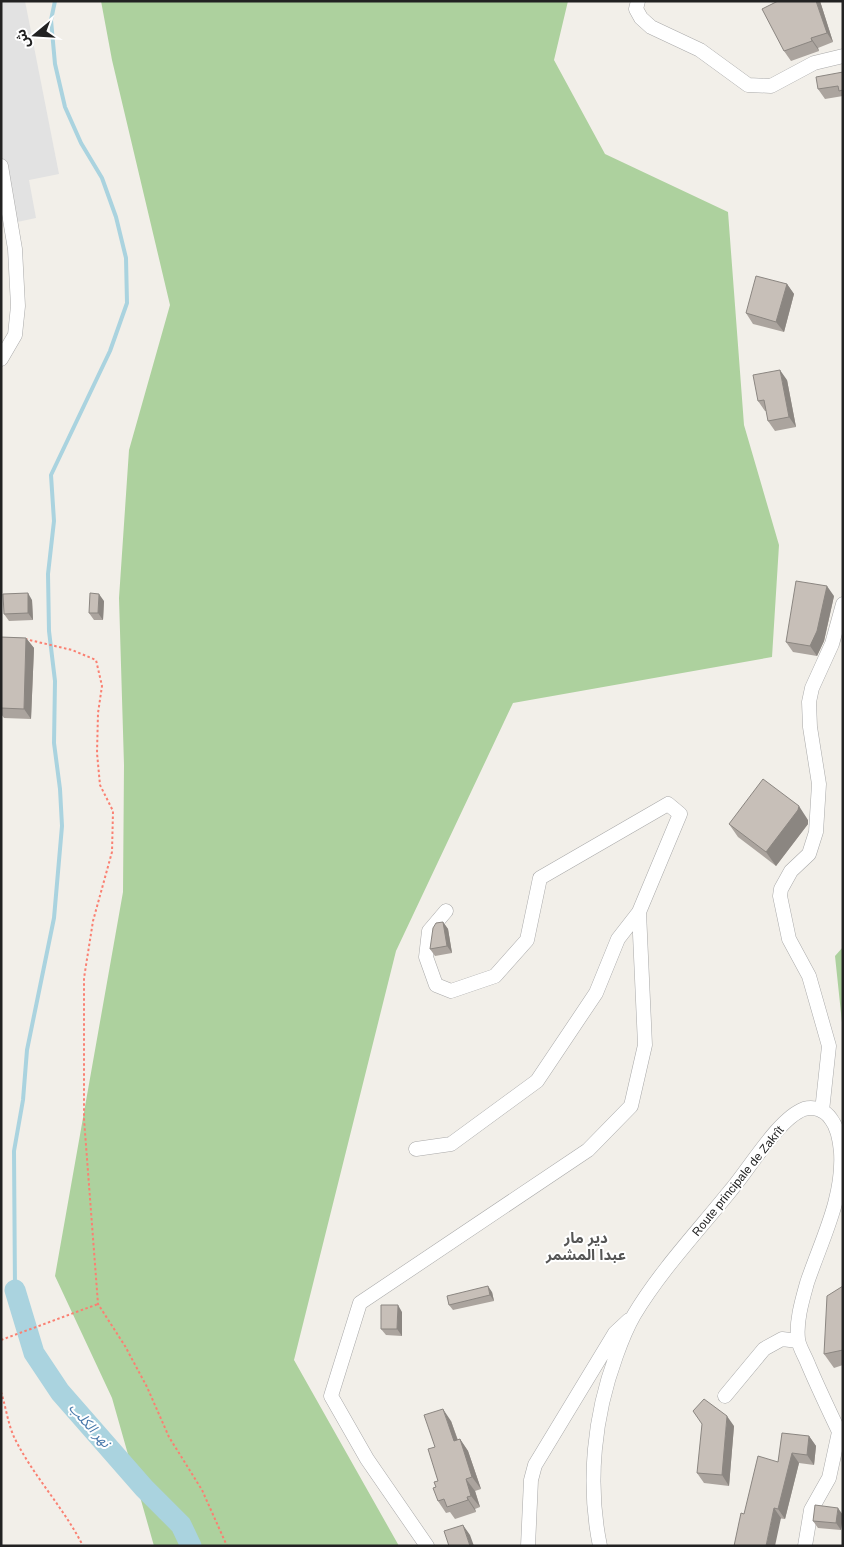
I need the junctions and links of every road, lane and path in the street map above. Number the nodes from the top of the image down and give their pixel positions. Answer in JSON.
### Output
{"nodes":[{"id":1,"x":638,"y":1,"type":"edge"},
{"id":2,"x":843,"y":56,"type":"edge"},
{"id":3,"x":1,"y":166,"type":"edge"},
{"id":4,"x":1,"y":359,"type":"edge"},
{"id":5,"x":843,"y":604,"type":"edge"},
{"id":6,"x":20,"y":638,"type":"edge"},
{"id":7,"x":446,"y":911,"type":"dead end"},
{"id":8,"x":639,"y":912,"type":"junction"},
{"id":9,"x":822,"y":1111,"type":"junction"},
{"id":10,"x":416,"y":1149,"type":"dead end"},
{"id":11,"x":98,"y":1304,"type":"junction"},
{"id":12,"x":633,"y":1316,"type":"junction"},
{"id":13,"x":1,"y":1340,"type":"edge"},
{"id":14,"x":798,"y":1340,"type":"junction"},
{"id":15,"x":1,"y":1392,"type":"edge"},
{"id":16,"x":725,"y":1396,"type":"dead end"},
{"id":17,"x":841,"y":1436,"type":"edge"},
{"id":18,"x":83,"y":1546,"type":"edge"},
{"id":19,"x":227,"y":1546,"type":"edge"},
{"id":20,"x":427,"y":1546,"type":"edge"},
{"id":21,"x":528,"y":1546,"type":"edge"},
{"id":22,"x":600,"y":1546,"type":"edge"},
{"id":23,"x":805,"y":1546,"type":"edge"}],
"edges":[{"from":1,"to":2,"type":"street"},
{"from":3,"to":4,"type":"street"},
{"from":5,"to":9,"type":"street"},
{"from":6,"to":11,"type":"path"},
{"from":7,"to":8,"type":"street"},
{"from":8,"to":10,"type":"street"},
{"from":8,"to":20,"type":"street"},
{"from":9,"to":12,"type":"street","name":"Route principale de Zakrît"},
{"from":9,"to":14,"type":"street"},
{"from":11,"to":13,"type":"path"},
{"from":11,"to":19,"type":"path"},
{"from":12,"to":21,"type":"street"},
{"from":12,"to":22,"type":"street","name":"Route principale de Zakrît"},
{"from":14,"to":16,"type":"street"},
{"from":14,"to":17,"type":"street"},
{"from":15,"to":18,"type":"path"},
{"from":17,"to":23,"type":"street"}]}
